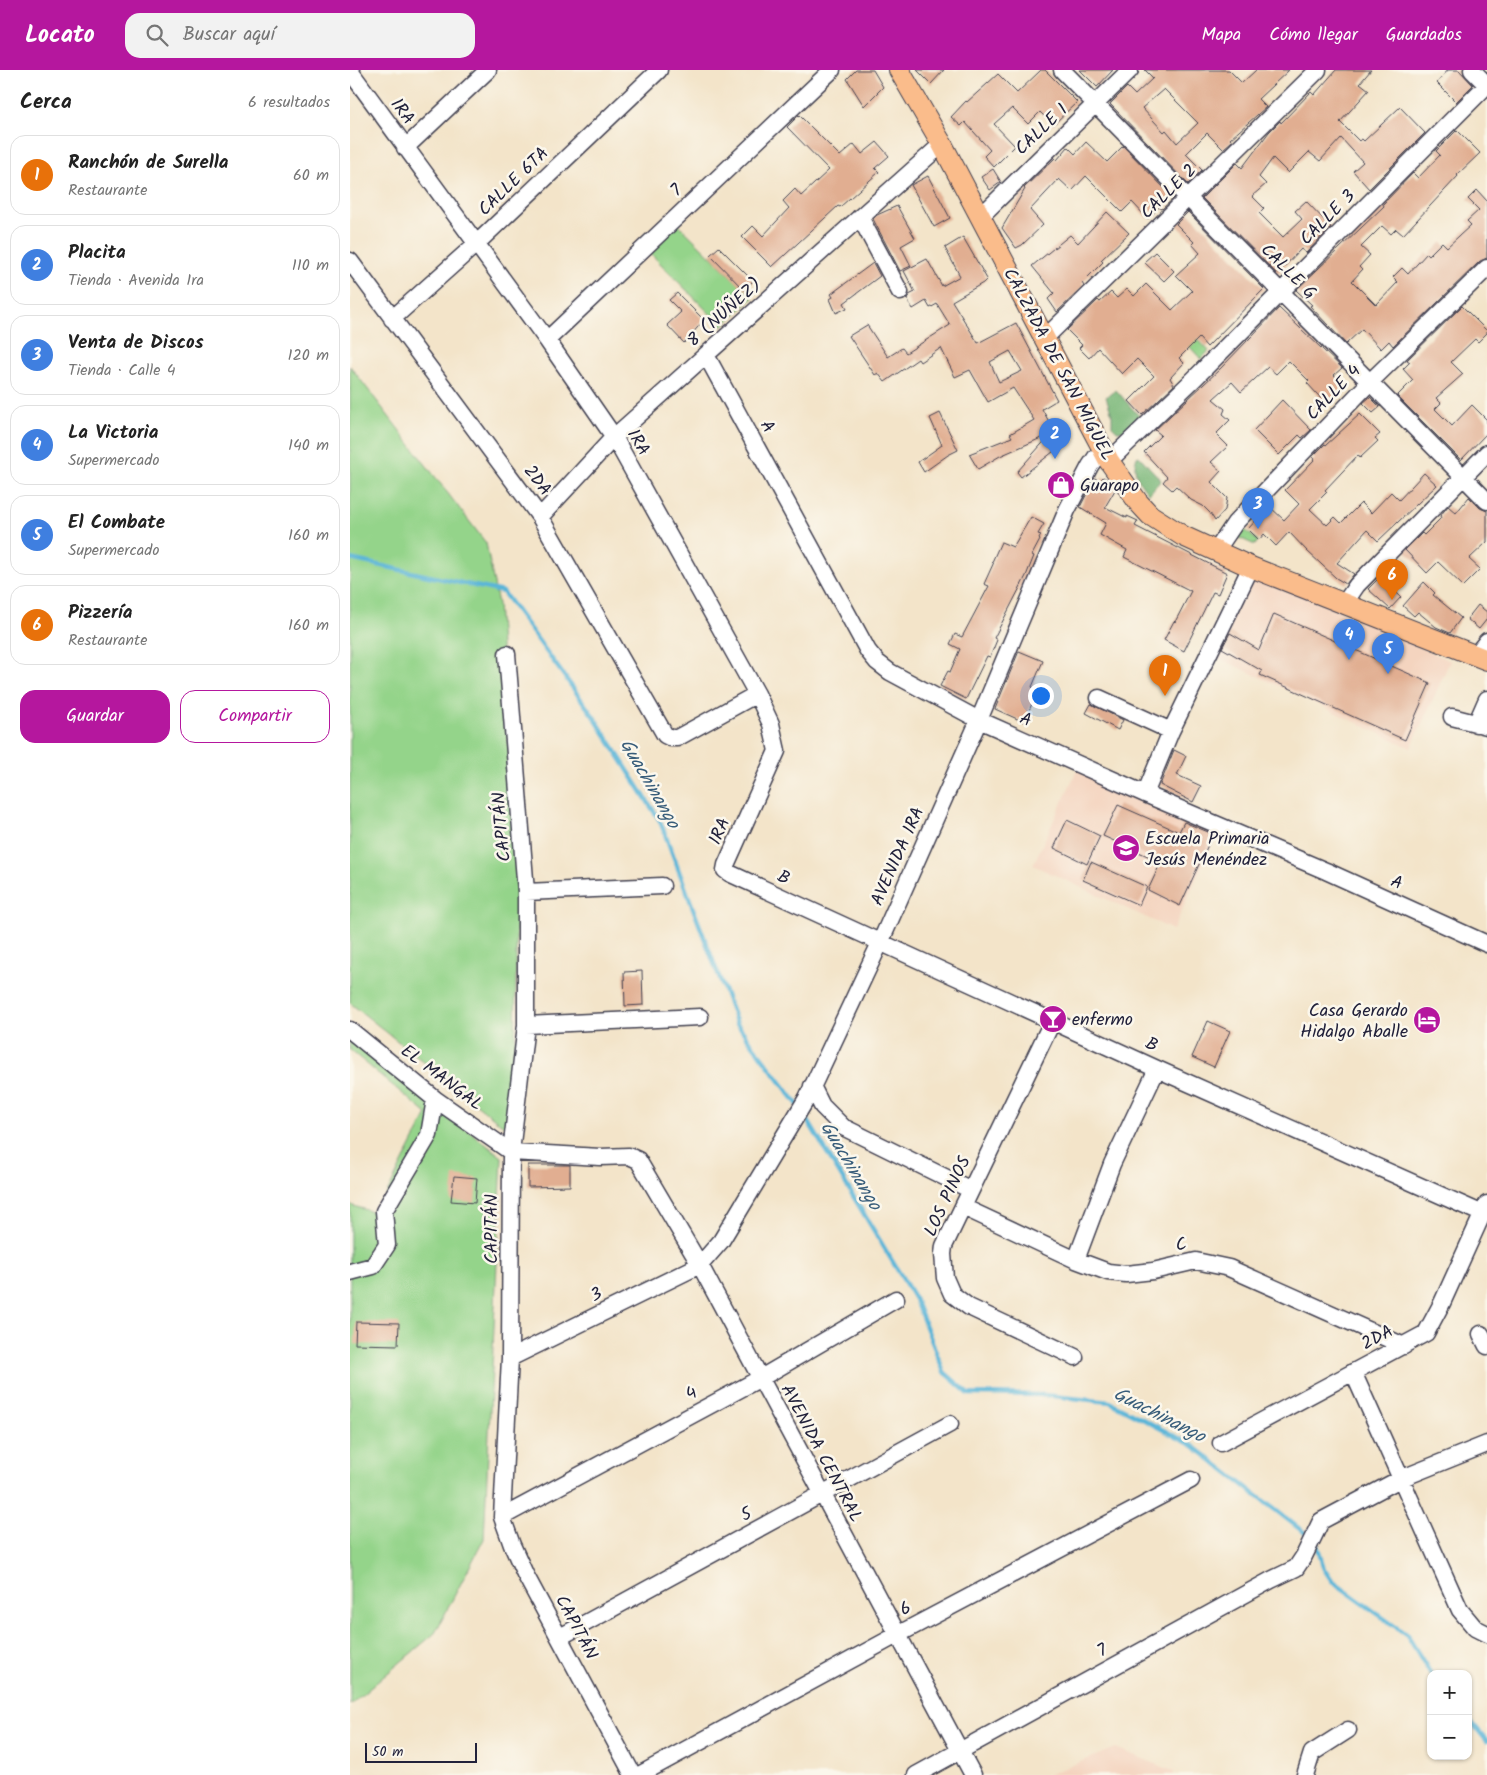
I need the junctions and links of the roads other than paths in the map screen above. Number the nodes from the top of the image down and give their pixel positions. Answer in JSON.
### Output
{"nodes":[{"id":1,"x":488,"y":70,"type":"edge"},
{"id":2,"x":659,"y":70,"type":"edge"},
{"id":3,"x":832,"y":70,"type":"edge"},
{"id":4,"x":899,"y":70,"type":"edge"},
{"id":5,"x":1062,"y":70,"type":"edge"},
{"id":6,"x":1130,"y":70,"type":"edge"},
{"id":7,"x":1318,"y":70,"type":"edge"},
{"id":8,"x":1472,"y":70,"type":"edge"},
{"id":9,"x":350,"y":71,"type":"edge"},
{"id":10,"x":1487,"y":85,"type":"edge"},
{"id":11,"x":1095,"y":104,"type":"junction"},
{"id":12,"x":942,"y":144,"type":"junction"},
{"id":13,"x":405,"y":148,"type":"junction"},
{"id":14,"x":1188,"y":198,"type":"junction"},
{"id":15,"x":980,"y":216,"type":"junction"},
{"id":16,"x":860,"y":217,"type":"junction"},
{"id":17,"x":476,"y":244,"type":"junction"},
{"id":18,"x":350,"y":261,"type":"edge"},
{"id":19,"x":1487,"y":268,"type":"edge"},
{"id":20,"x":900,"y":292,"type":"dead end"},
{"id":21,"x":1281,"y":292,"type":"junction"},
{"id":22,"x":392,"y":319,"type":"junction"},
{"id":23,"x":1045,"y":338,"type":"junction"},
{"id":24,"x":547,"y":340,"type":"junction"},
{"id":25,"x":706,"y":355,"type":"junction"},
{"id":26,"x":1370,"y":382,"type":"junction"},
{"id":27,"x":614,"y":437,"type":"junction"},
{"id":28,"x":1487,"y":453,"type":"edge"},
{"id":29,"x":1107,"y":456,"type":"junction"},
{"id":30,"x":1463,"y":477,"type":"junction"},
{"id":31,"x":1487,"y":501,"type":"edge"},
{"id":32,"x":540,"y":517,"type":"junction"},
{"id":33,"x":1216,"y":551,"type":"junction"},
{"id":34,"x":1252,"y":567,"type":"junction"},
{"id":35,"x":1344,"y":604,"type":"junction"},
{"id":36,"x":1483,"y":652,"type":"edge"},
{"id":37,"x":507,"y":654,"type":"dead end"},
{"id":38,"x":756,"y":694,"type":"junction"},
{"id":39,"x":1099,"y":698,"type":"dead end"},
{"id":40,"x":1487,"y":699,"type":"edge"},
{"id":41,"x":1452,"y":717,"type":"dead end"},
{"id":42,"x":979,"y":720,"type":"junction"},
{"id":43,"x":1482,"y":725,"type":"edge"},
{"id":44,"x":1171,"y":731,"type":"junction"},
{"id":45,"x":1145,"y":794,"type":"junction"},
{"id":46,"x":725,"y":870,"type":"joint"},
{"id":47,"x":662,"y":886,"type":"dead end"},
{"id":48,"x":526,"y":892,"type":"junction"},
{"id":49,"x":880,"y":943,"type":"junction"},
{"id":50,"x":1487,"y":944,"type":"edge"},
{"id":51,"x":700,"y":1017,"type":"dead end"},
{"id":52,"x":1053,"y":1020,"type":"junction"},
{"id":53,"x":526,"y":1025,"type":"junction"},
{"id":54,"x":350,"y":1030,"type":"edge"},
{"id":55,"x":1157,"y":1068,"type":"junction"},
{"id":56,"x":809,"y":1092,"type":"junction"},
{"id":57,"x":435,"y":1099,"type":"junction"},
{"id":58,"x":511,"y":1152,"type":"junction"},
{"id":59,"x":971,"y":1190,"type":"junction"},
{"id":60,"x":963,"y":1207,"type":"junction"},
{"id":61,"x":1485,"y":1209,"type":"edge"},
{"id":62,"x":1076,"y":1260,"type":"junction"},
{"id":63,"x":700,"y":1265,"type":"junction"},
{"id":64,"x":350,"y":1272,"type":"edge"},
{"id":65,"x":896,"y":1299,"type":"dead end"},
{"id":66,"x":1404,"y":1346,"type":"junction"},
{"id":67,"x":1075,"y":1356,"type":"dead end"},
{"id":68,"x":510,"y":1358,"type":"junction"},
{"id":69,"x":1353,"y":1372,"type":"junction"},
{"id":70,"x":759,"y":1379,"type":"junction"},
{"id":71,"x":950,"y":1424,"type":"dead end"},
{"id":72,"x":1221,"y":1443,"type":"dead end"},
{"id":73,"x":1487,"y":1444,"type":"edge"},
{"id":74,"x":1400,"y":1479,"type":"junction"},
{"id":75,"x":1191,"y":1480,"type":"dead end"},
{"id":76,"x":823,"y":1495,"type":"junction"},
{"id":77,"x":502,"y":1517,"type":"junction"},
{"id":78,"x":1481,"y":1631,"type":"edge"},
{"id":79,"x":897,"y":1635,"type":"junction"},
{"id":80,"x":560,"y":1637,"type":"junction"},
{"id":81,"x":1348,"y":1730,"type":"dead end"},
{"id":82,"x":960,"y":1751,"type":"junction"},
{"id":83,"x":633,"y":1775,"type":"edge"},
{"id":84,"x":639,"y":1775,"type":"edge"},
{"id":85,"x":916,"y":1775,"type":"edge"},
{"id":86,"x":973,"y":1775,"type":"edge"},
{"id":87,"x":1305,"y":1775,"type":"edge"}],
"edges":[{"from":1,"to":13,"type":"street"},
{"from":2,"to":17,"type":"street","name":"CALLE 6TA"},
{"from":3,"to":24,"type":"street","name":"7"},
{"from":4,"to":12,"type":"main road","name":"CALZADA DE SAN MIGUEL"},
{"from":5,"to":11,"type":"street","name":"CALLE G"},
{"from":6,"to":11,"type":"street","name":"CALLE 1"},
{"from":7,"to":14,"type":"street","name":"CALLE 2"},
{"from":8,"to":10,"type":"street"},
{"from":9,"to":13,"type":"street","name":"1RA"},
{"from":10,"to":21,"type":"street","name":"CALLE 3"},
{"from":11,"to":14,"type":"street","name":"CALLE G"},
{"from":11,"to":15,"type":"street","name":"CALLE 1"},
{"from":12,"to":15,"type":"main road","name":"CALZADA DE SAN MIGUEL"},
{"from":12,"to":16,"type":"street","name":"8 (NÚÑEZ)"},
{"from":13,"to":17,"type":"street","name":"1RA"},
{"from":14,"to":21,"type":"street","name":"CALLE G"},
{"from":14,"to":23,"type":"street","name":"CALLE 2"},
{"from":15,"to":23,"type":"main road","name":"CALZADA DE SAN MIGUEL"},
{"from":16,"to":20,"type":"street"},
{"from":16,"to":25,"type":"street","name":"8 (NÚÑEZ)"},
{"from":17,"to":22,"type":"street","name":"CALLE 6TA"},
{"from":17,"to":24,"type":"street","name":"1RA"},
{"from":18,"to":22,"type":"street","name":"2DA"},
{"from":19,"to":26,"type":"street","name":"CALLE 4"},
{"from":21,"to":26,"type":"street","name":"CALLE G"},
{"from":21,"to":29,"type":"street","name":"CALLE 3"},
{"from":22,"to":32,"type":"street","name":"2DA"},
{"from":23,"to":29,"type":"main road","name":"CALZADA DE SAN MIGUEL"},
{"from":24,"to":27,"type":"street","name":"1RA"},
{"from":25,"to":27,"type":"street","name":"8 (NÚÑEZ)"},
{"from":25,"to":42,"type":"street","name":"A"},
{"from":26,"to":30,"type":"street","name":"CALLE G"},
{"from":26,"to":33,"type":"street","name":"CALLE 4"},
{"from":27,"to":32,"type":"street","name":"8 (NÚÑEZ)"},
{"from":27,"to":38,"type":"street","name":"1RA"},
{"from":28,"to":30,"type":"street"},
{"from":29,"to":33,"type":"main road","name":"CALZADA DE SAN MIGUEL"},
{"from":29,"to":42,"type":"street","name":"AVENIDA 1RA"},
{"from":30,"to":31,"type":"street","name":"CALLE G"},
{"from":30,"to":35,"type":"street"},
{"from":32,"to":38,"type":"street","name":"2DA"},
{"from":33,"to":34,"type":"main road","name":"CALZADA DE SAN MIGUEL"},
{"from":34,"to":35,"type":"main road","name":"CALZADA DE SAN MIGUEL"},
{"from":34,"to":44,"type":"street"},
{"from":35,"to":36,"type":"main road","name":"CALZADA DE SAN MIGUEL"},
{"from":37,"to":48,"type":"street","name":"CAPITÁN"},
{"from":38,"to":46,"type":"street","name":"1RA"},
{"from":39,"to":44,"type":"street"},
{"from":40,"to":43,"type":"street"},
{"from":41,"to":43,"type":"street"},
{"from":42,"to":45,"type":"street","name":"A"},
{"from":42,"to":49,"type":"street","name":"AVENIDA 1RA"},
{"from":44,"to":45,"type":"street"},
{"from":45,"to":50,"type":"street","name":"A"},
{"from":46,"to":49,"type":"street","name":"B"},
{"from":47,"to":48,"type":"street"},
{"from":48,"to":53,"type":"street","name":"CAPITÁN"},
{"from":49,"to":52,"type":"street","name":"B"},
{"from":49,"to":56,"type":"street","name":"AVENIDA 1RA"},
{"from":51,"to":53,"type":"street"},
{"from":52,"to":55,"type":"street","name":"B"},
{"from":52,"to":59,"type":"street","name":"LOS PINOS"},
{"from":53,"to":58,"type":"street","name":"CAPITÁN"},
{"from":54,"to":57,"type":"street","name":"EL MANGAL"},
{"from":55,"to":61,"type":"street","name":"B"},
{"from":55,"to":62,"type":"street"},
{"from":56,"to":59,"type":"street"},
{"from":56,"to":63,"type":"street","name":"AVENIDA 1RA"},
{"from":57,"to":58,"type":"street","name":"EL MANGAL"},
{"from":57,"to":64,"type":"street"},
{"from":58,"to":63,"type":"street","name":"AVENIDA CENTRAL"},
{"from":58,"to":68,"type":"street","name":"CAPITÁN"},
{"from":59,"to":60,"type":"street","name":"LOS PINOS"},
{"from":60,"to":62,"type":"street","name":"C"},
{"from":60,"to":67,"type":"street","name":"LOS PINOS"},
{"from":61,"to":66,"type":"street","name":"2DA"},
{"from":62,"to":66,"type":"street","name":"C"},
{"from":63,"to":68,"type":"street","name":"3"},
{"from":63,"to":70,"type":"street","name":"AVENIDA CENTRAL"},
{"from":65,"to":70,"type":"street","name":"4"},
{"from":66,"to":69,"type":"street","name":"2DA"},
{"from":68,"to":77,"type":"street","name":"CAPITÁN"},
{"from":69,"to":72,"type":"street","name":"2DA"},
{"from":69,"to":74,"type":"street"},
{"from":70,"to":76,"type":"street","name":"AVENIDA CENTRAL"},
{"from":70,"to":77,"type":"street","name":"4"},
{"from":71,"to":76,"type":"street","name":"5"},
{"from":73,"to":74,"type":"street"},
{"from":74,"to":78,"type":"street"},
{"from":74,"to":82,"type":"street","name":"7"},
{"from":75,"to":79,"type":"street","name":"6"},
{"from":76,"to":79,"type":"street","name":"AVENIDA CENTRAL"},
{"from":76,"to":80,"type":"street","name":"5"},
{"from":77,"to":80,"type":"street","name":"CAPITÁN"},
{"from":79,"to":82,"type":"street","name":"AVENIDA CENTRAL"},
{"from":79,"to":84,"type":"street","name":"6"},
{"from":80,"to":83,"type":"street","name":"CAPITÁN"},
{"from":81,"to":87,"type":"street"},
{"from":82,"to":85,"type":"street","name":"7"},
{"from":82,"to":86,"type":"street","name":"AVENIDA CENTRAL"}]}
